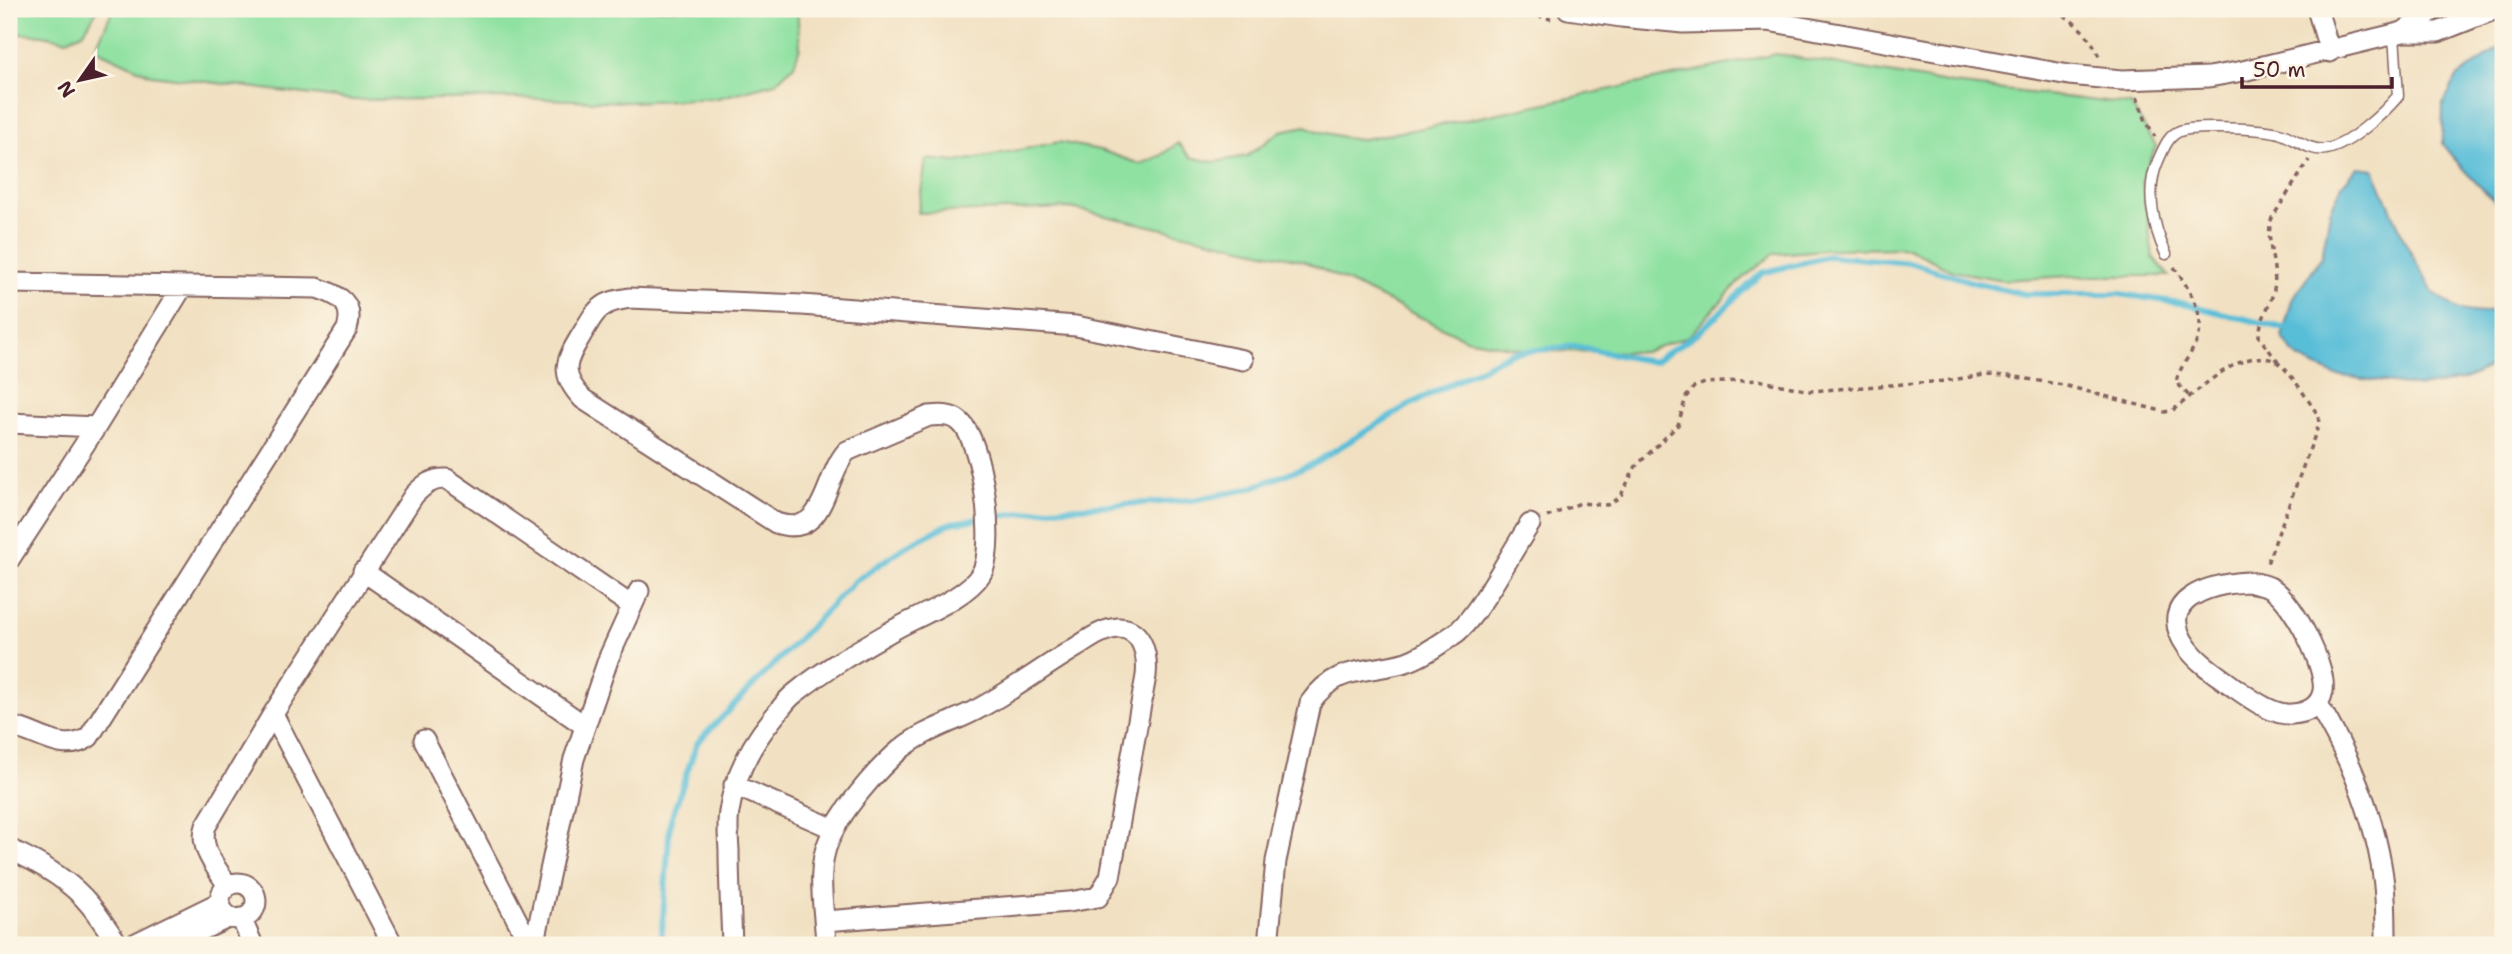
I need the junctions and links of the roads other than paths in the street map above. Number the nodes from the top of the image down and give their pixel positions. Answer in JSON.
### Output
{"nodes":[{"id":1,"x":1568,"y":9,"type":"edge"},
{"id":2,"x":1746,"y":9,"type":"edge"},
{"id":3,"x":2317,"y":9,"type":"edge"},
{"id":4,"x":2435,"y":9,"type":"edge"},
{"id":5,"x":2496,"y":9,"type":"edge"},
{"id":6,"x":1768,"y":21,"type":"junction"},
{"id":7,"x":2398,"y":34,"type":"junction"},
{"id":8,"x":2330,"y":52,"type":"junction"},
{"id":9,"x":2166,"y":254,"type":"road end"},
{"id":10,"x":9,"y":283,"type":"edge"},
{"id":11,"x":183,"y":286,"type":"junction"},
{"id":12,"x":1243,"y":360,"type":"dead end"},
{"id":13,"x":9,"y":423,"type":"edge"},
{"id":14,"x":96,"y":427,"type":"junction"},
{"id":15,"x":1530,"y":524,"type":"road end"},
{"id":16,"x":9,"y":560,"type":"edge"},
{"id":17,"x":363,"y":571,"type":"junction"},
{"id":18,"x":2318,"y":704,"type":"junction"},
{"id":19,"x":273,"y":714,"type":"junction"},
{"id":20,"x":9,"y":726,"type":"edge"},
{"id":21,"x":585,"y":726,"type":"junction"},
{"id":22,"x":424,"y":740,"type":"dead end"},
{"id":23,"x":734,"y":785,"type":"junction"},
{"id":24,"x":834,"y":829,"type":"junction"},
{"id":25,"x":9,"y":849,"type":"edge"},
{"id":26,"x":230,"y":906,"type":"junction"},
{"id":27,"x":825,"y":921,"type":"junction"},
{"id":28,"x":528,"y":944,"type":"edge"},
{"id":29,"x":119,"y":945,"type":"edge"},
{"id":30,"x":132,"y":945,"type":"edge"},
{"id":31,"x":170,"y":945,"type":"edge"},
{"id":32,"x":253,"y":945,"type":"edge"},
{"id":33,"x":393,"y":945,"type":"edge"},
{"id":34,"x":732,"y":945,"type":"edge"},
{"id":35,"x":826,"y":945,"type":"edge"},
{"id":36,"x":1268,"y":945,"type":"edge"},
{"id":37,"x":2386,"y":945,"type":"edge"}],
"edges":[{"from":1,"to":6,"type":"street"},
{"from":2,"to":6,"type":"street"},
{"from":3,"to":8,"type":"street"},
{"from":4,"to":7,"type":"street"},
{"from":5,"to":7,"type":"street"},
{"from":6,"to":8,"type":"street"},
{"from":7,"to":8,"type":"street"},
{"from":7,"to":9,"type":"lane"},
{"from":10,"to":11,"type":"street"},
{"from":11,"to":14,"type":"street"},
{"from":11,"to":20,"type":"street"},
{"from":12,"to":23,"type":"street"},
{"from":13,"to":14,"type":"street"},
{"from":14,"to":16,"type":"street"},
{"from":15,"to":36,"type":"street"},
{"from":17,"to":19,"type":"street"},
{"from":17,"to":21,"type":"street"},
{"from":17,"to":21,"type":"street"},
{"from":18,"to":18,"type":"street"},
{"from":18,"to":37,"type":"street"},
{"from":19,"to":26,"type":"street"},
{"from":19,"to":33,"type":"street"},
{"from":21,"to":28,"type":"street"},
{"from":22,"to":28,"type":"street"},
{"from":23,"to":24,"type":"street"},
{"from":23,"to":34,"type":"street"},
{"from":24,"to":27,"type":"street"},
{"from":24,"to":27,"type":"street"},
{"from":25,"to":29,"type":"street"},
{"from":26,"to":30,"type":"street"},
{"from":26,"to":31,"type":"street"},
{"from":26,"to":32,"type":"street"},
{"from":27,"to":35,"type":"street"}]}
